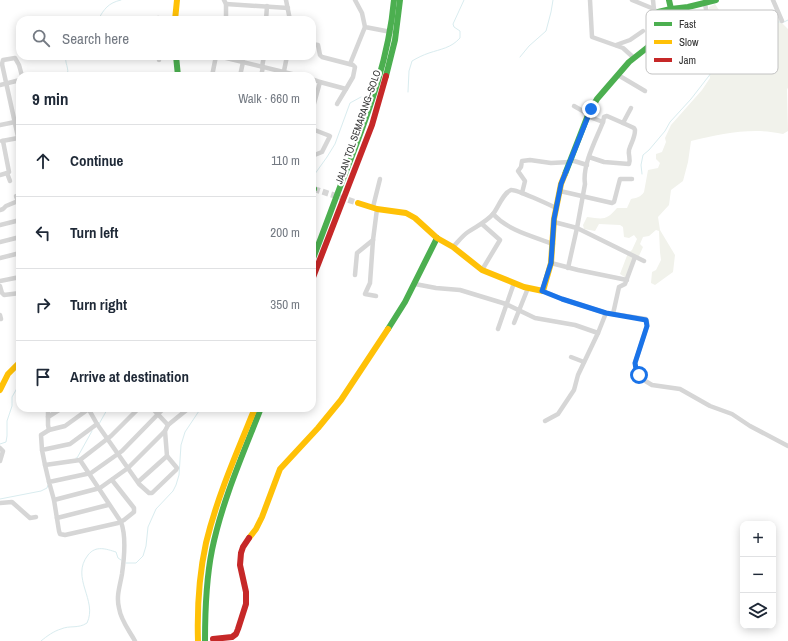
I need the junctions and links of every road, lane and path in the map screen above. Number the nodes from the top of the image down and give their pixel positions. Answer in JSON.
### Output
{"nodes":[{"id":1,"x":177,"y":0,"type":"edge"},
{"id":2,"x":286,"y":0,"type":"edge"},
{"id":3,"x":355,"y":0,"type":"edge"},
{"id":4,"x":394,"y":0,"type":"edge"},
{"id":5,"x":400,"y":0,"type":"edge"},
{"id":6,"x":590,"y":0,"type":"edge"},
{"id":7,"x":632,"y":0,"type":"edge"},
{"id":8,"x":653,"y":0,"type":"edge"},
{"id":9,"x":669,"y":0,"type":"edge"},
{"id":10,"x":716,"y":0,"type":"edge"},
{"id":11,"x":773,"y":0,"type":"edge"},
{"id":12,"x":225,"y":2,"type":"edge"},
{"id":13,"x":705,"y":4,"type":"junction"},
{"id":14,"x":267,"y":6,"type":"junction"},
{"id":15,"x":288,"y":8,"type":"junction"},
{"id":16,"x":683,"y":8,"type":"joint"},
{"id":17,"x":671,"y":9,"type":"junction"},
{"id":18,"x":653,"y":10,"type":"edge"},
{"id":19,"x":655,"y":10,"type":"edge"},
{"id":20,"x":666,"y":10,"type":"edge"},
{"id":21,"x":706,"y":10,"type":"edge"},
{"id":22,"x":777,"y":10,"type":"edge"},
{"id":23,"x":778,"y":12,"type":"edge"},
{"id":24,"x":175,"y":16,"type":"edge"},
{"id":25,"x":226,"y":16,"type":"edge"},
{"id":26,"x":266,"y":16,"type":"edge"},
{"id":27,"x":289,"y":16,"type":"edge"},
{"id":28,"x":782,"y":21,"type":"dead end"},
{"id":29,"x":365,"y":27,"type":"junction"},
{"id":30,"x":391,"y":32,"type":"junction"},
{"id":31,"x":643,"y":32,"type":"dead end"},
{"id":32,"x":316,"y":45,"type":"edge"},
{"id":33,"x":616,"y":45,"type":"junction"},
{"id":34,"x":646,"y":48,"type":"edge"},
{"id":35,"x":16,"y":58,"type":"edge"},
{"id":36,"x":634,"y":58,"type":"junction"},
{"id":37,"x":17,"y":60,"type":"edge"},
{"id":38,"x":176,"y":60,"type":"edge"},
{"id":39,"x":216,"y":60,"type":"edge"},
{"id":40,"x":236,"y":60,"type":"edge"},
{"id":41,"x":263,"y":60,"type":"edge"},
{"id":42,"x":286,"y":60,"type":"edge"},
{"id":43,"x":242,"y":62,"type":"junction"},
{"id":44,"x":350,"y":64,"type":"junction"},
{"id":45,"x":262,"y":67,"type":"junction"},
{"id":46,"x":21,"y":72,"type":"edge"},
{"id":47,"x":178,"y":72,"type":"edge"},
{"id":48,"x":213,"y":72,"type":"edge"},
{"id":49,"x":241,"y":72,"type":"edge"},
{"id":50,"x":261,"y":72,"type":"edge"},
{"id":51,"x":277,"y":72,"type":"edge"},
{"id":52,"x":283,"y":72,"type":"edge"},
{"id":53,"x":618,"y":75,"type":"junction"},
{"id":54,"x":316,"y":80,"type":"edge"},
{"id":55,"x":16,"y":81,"type":"edge"},
{"id":56,"x":320,"y":82,"type":"junction"},
{"id":57,"x":6,"y":84,"type":"junction"},
{"id":58,"x":0,"y":85,"type":"edge"},
{"id":59,"x":346,"y":89,"type":"junction"},
{"id":60,"x":645,"y":91,"type":"dead end"},
{"id":61,"x":316,"y":96,"type":"edge"},
{"id":62,"x":337,"y":104,"type":"dead end"},
{"id":63,"x":574,"y":106,"type":"dead end"},
{"id":64,"x":631,"y":108,"type":"dead end"},
{"id":65,"x":588,"y":115,"type":"junction"},
{"id":66,"x":14,"y":120,"type":"junction"},
{"id":67,"x":603,"y":122,"type":"junction"},
{"id":68,"x":623,"y":123,"type":"junction"},
{"id":69,"x":0,"y":125,"type":"edge"},
{"id":70,"x":16,"y":126,"type":"edge"},
{"id":71,"x":316,"y":131,"type":"edge"},
{"id":72,"x":16,"y":136,"type":"edge"},
{"id":73,"x":2,"y":142,"type":"edge"},
{"id":74,"x":316,"y":155,"type":"edge"},
{"id":75,"x":7,"y":158,"type":"junction"},
{"id":76,"x":590,"y":158,"type":"junction"},
{"id":77,"x":0,"y":159,"type":"edge"},
{"id":78,"x":570,"y":161,"type":"junction"},
{"id":79,"x":586,"y":165,"type":"junction"},
{"id":80,"x":7,"y":173,"type":"junction"},
{"id":81,"x":0,"y":175,"type":"edge"},
{"id":82,"x":380,"y":179,"type":"dead end"},
{"id":83,"x":632,"y":179,"type":"dead end"},
{"id":84,"x":10,"y":181,"type":"dead end"},
{"id":85,"x":560,"y":191,"type":"junction"},
{"id":86,"x":522,"y":193,"type":"junction"},
{"id":87,"x":583,"y":196,"type":"junction"},
{"id":88,"x":16,"y":200,"type":"edge"},
{"id":89,"x":358,"y":203,"type":"tunnel mouth"},
{"id":90,"x":375,"y":208,"type":"junction"},
{"id":91,"x":556,"y":208,"type":"junction"},
{"id":92,"x":0,"y":210,"type":"edge"},
{"id":93,"x":493,"y":214,"type":"junction"},
{"id":94,"x":16,"y":221,"type":"edge"},
{"id":95,"x":554,"y":222,"type":"junction"},
{"id":96,"x":482,"y":224,"type":"junction"},
{"id":97,"x":0,"y":226,"type":"edge"},
{"id":98,"x":577,"y":228,"type":"junction"},
{"id":99,"x":16,"y":238,"type":"edge"},
{"id":100,"x":437,"y":238,"type":"junction"},
{"id":101,"x":373,"y":240,"type":"junction"},
{"id":102,"x":0,"y":242,"type":"edge"},
{"id":103,"x":553,"y":244,"type":"junction"},
{"id":104,"x":452,"y":247,"type":"junction"},
{"id":105,"x":316,"y":250,"type":"edge"},
{"id":106,"x":16,"y":254,"type":"edge"},
{"id":107,"x":635,"y":257,"type":"junction"},
{"id":108,"x":0,"y":258,"type":"edge"},
{"id":109,"x":644,"y":261,"type":"dead end"},
{"id":110,"x":551,"y":263,"type":"junction"},
{"id":111,"x":568,"y":268,"type":"junction"},
{"id":112,"x":316,"y":270,"type":"edge"},
{"id":113,"x":482,"y":270,"type":"junction"},
{"id":114,"x":355,"y":275,"type":"dead end"},
{"id":115,"x":16,"y":278,"type":"edge"},
{"id":116,"x":627,"y":280,"type":"junction"},
{"id":117,"x":0,"y":281,"type":"edge"},
{"id":118,"x":514,"y":283,"type":"junction"},
{"id":119,"x":415,"y":284,"type":"junction"},
{"id":120,"x":0,"y":286,"type":"edge"},
{"id":121,"x":528,"y":288,"type":"junction"},
{"id":122,"x":542,"y":291,"type":"junction"},
{"id":123,"x":16,"y":294,"type":"edge"},
{"id":124,"x":376,"y":296,"type":"dead end"},
{"id":125,"x":506,"y":304,"type":"junction"},
{"id":126,"x":520,"y":310,"type":"junction"},
{"id":127,"x":606,"y":313,"type":"junction"},
{"id":128,"x":613,"y":314,"type":"junction"},
{"id":129,"x":514,"y":323,"type":"dead end"},
{"id":130,"x":498,"y":329,"type":"dead end"},
{"id":131,"x":598,"y":333,"type":"junction"},
{"id":132,"x":571,"y":357,"type":"dead end"},
{"id":133,"x":584,"y":362,"type":"junction"},
{"id":134,"x":16,"y":366,"type":"edge"},
{"id":135,"x":0,"y":390,"type":"edge"},
{"id":136,"x":48,"y":412,"type":"edge"},
{"id":137,"x":56,"y":412,"type":"edge"},
{"id":138,"x":84,"y":412,"type":"edge"},
{"id":139,"x":91,"y":412,"type":"edge"},
{"id":140,"x":135,"y":412,"type":"edge"},
{"id":141,"x":184,"y":412,"type":"edge"},
{"id":142,"x":253,"y":412,"type":"edge"},
{"id":143,"x":260,"y":412,"type":"edge"},
{"id":144,"x":158,"y":414,"type":"joint"},
{"id":145,"x":48,"y":417,"type":"junction"},
{"id":146,"x":545,"y":421,"type":"dead end"},
{"id":147,"x":97,"y":424,"type":"junction"},
{"id":148,"x":168,"y":425,"type":"junction"},
{"id":149,"x":49,"y":430,"type":"junction"},
{"id":150,"x":165,"y":431,"type":"junction"},
{"id":151,"x":108,"y":438,"type":"junction"},
{"id":152,"x":788,"y":446,"type":"edge"},
{"id":153,"x":0,"y":448,"type":"edge"},
{"id":154,"x":42,"y":450,"type":"junction"},
{"id":155,"x":118,"y":454,"type":"junction"},
{"id":156,"x":167,"y":456,"type":"junction"},
{"id":157,"x":80,"y":460,"type":"junction"},
{"id":158,"x":0,"y":461,"type":"edge"},
{"id":159,"x":45,"y":465,"type":"junction"},
{"id":160,"x":128,"y":468,"type":"junction"},
{"id":161,"x":88,"y":474,"type":"junction"},
{"id":162,"x":112,"y":480,"type":"junction"},
{"id":163,"x":49,"y":482,"type":"junction"},
{"id":164,"x":138,"y":482,"type":"junction"},
{"id":165,"x":99,"y":489,"type":"junction"},
{"id":166,"x":54,"y":500,"type":"junction"},
{"id":167,"x":0,"y":503,"type":"edge"},
{"id":168,"x":108,"y":505,"type":"junction"},
{"id":169,"x":36,"y":517,"type":"dead end"},
{"id":170,"x":57,"y":518,"type":"junction"},
{"id":171,"x":121,"y":522,"type":"junction"},
{"id":172,"x":212,"y":640,"type":"dead end"},
{"id":173,"x":135,"y":641,"type":"edge"},
{"id":174,"x":198,"y":641,"type":"edge"},
{"id":175,"x":205,"y":641,"type":"edge"}],
"edges":[{"from":1,"to":24,"type":"main road"},
{"from":2,"to":15,"type":"street"},
{"from":3,"to":29,"type":"street"},
{"from":4,"to":30,"type":"main road","name":"JALAN TOL SEMARANG–SOLO"},
{"from":5,"to":112,"type":"main road","name":"JALAN TOL SEMARANG–SOLO"},
{"from":6,"to":33,"type":"street"},
{"from":7,"to":18,"type":"street"},
{"from":8,"to":19,"type":"street"},
{"from":9,"to":17,"type":"main road"},
{"from":10,"to":13,"type":"main road"},
{"from":11,"to":22,"type":"street"},
{"from":12,"to":14,"type":"street"},
{"from":12,"to":25,"type":"street"},
{"from":13,"to":16,"type":"main road"},
{"from":13,"to":21,"type":"street"},
{"from":14,"to":15,"type":"street"},
{"from":14,"to":26,"type":"street"},
{"from":15,"to":27,"type":"street"},
{"from":16,"to":17,"type":"main road"},
{"from":17,"to":20,"type":"main road"},
{"from":23,"to":28,"type":"street"},
{"from":29,"to":30,"type":"street"},
{"from":29,"to":44,"type":"street"},
{"from":30,"to":105,"type":"main road","name":"JALAN TOL SEMARANG–SOLO"},
{"from":31,"to":33,"type":"street"},
{"from":32,"to":44,"type":"street"},
{"from":33,"to":36,"type":"street"},
{"from":34,"to":36,"type":"main road"},
{"from":35,"to":57,"type":"street"},
{"from":36,"to":53,"type":"main road"},
{"from":37,"to":46,"type":"street"},
{"from":38,"to":47,"type":"main road"},
{"from":39,"to":48,"type":"street"},
{"from":40,"to":43,"type":"street"},
{"from":41,"to":45,"type":"street"},
{"from":42,"to":52,"type":"street"},
{"from":43,"to":45,"type":"street"},
{"from":43,"to":49,"type":"street"},
{"from":44,"to":59,"type":"street"},
{"from":45,"to":50,"type":"street"},
{"from":45,"to":51,"type":"street"},
{"from":53,"to":60,"type":"street"},
{"from":53,"to":65,"type":"main road"},
{"from":54,"to":56,"type":"street"},
{"from":55,"to":57,"type":"street"},
{"from":56,"to":59,"type":"street"},
{"from":56,"to":61,"type":"street"},
{"from":57,"to":58,"type":"street"},
{"from":57,"to":66,"type":"street"},
{"from":59,"to":62,"type":"street"},
{"from":63,"to":65,"type":"street"},
{"from":64,"to":68,"type":"street"},
{"from":65,"to":67,"type":"street"},
{"from":65,"to":78,"type":"main road"},
{"from":66,"to":69,"type":"street"},
{"from":66,"to":70,"type":"street"},
{"from":67,"to":68,"type":"street"},
{"from":67,"to":76,"type":"street"},
{"from":68,"to":76,"type":"street"},
{"from":71,"to":74,"type":"street"},
{"from":72,"to":73,"type":"street"},
{"from":73,"to":75,"type":"street"},
{"from":75,"to":77,"type":"street"},
{"from":75,"to":80,"type":"street"},
{"from":76,"to":79,"type":"street"},
{"from":78,"to":79,"type":"street"},
{"from":78,"to":85,"type":"main road"},
{"from":78,"to":86,"type":"street"},
{"from":79,"to":87,"type":"street"},
{"from":80,"to":81,"type":"street"},
{"from":80,"to":84,"type":"street"},
{"from":82,"to":90,"type":"street"},
{"from":83,"to":87,"type":"street"},
{"from":85,"to":87,"type":"street"},
{"from":85,"to":91,"type":"main road"},
{"from":86,"to":91,"type":"street"},
{"from":86,"to":93,"type":"street"},
{"from":87,"to":98,"type":"street"},
{"from":88,"to":92,"type":"street"},
{"from":89,"to":90,"type":"main road"},
{"from":90,"to":100,"type":"main road"},
{"from":90,"to":101,"type":"street"},
{"from":91,"to":95,"type":"main road"},
{"from":93,"to":96,"type":"street"},
{"from":93,"to":103,"type":"street"},
{"from":94,"to":97,"type":"street"},
{"from":95,"to":98,"type":"street"},
{"from":95,"to":103,"type":"main road"},
{"from":96,"to":104,"type":"street"},
{"from":96,"to":113,"type":"street"},
{"from":98,"to":107,"type":"street"},
{"from":98,"to":111,"type":"street"},
{"from":99,"to":102,"type":"street"},
{"from":100,"to":104,"type":"main road"},
{"from":100,"to":119,"type":"main road"},
{"from":101,"to":114,"type":"street"},
{"from":101,"to":124,"type":"street"},
{"from":103,"to":110,"type":"main road"},
{"from":104,"to":113,"type":"main road"},
{"from":106,"to":108,"type":"street"},
{"from":107,"to":109,"type":"street"},
{"from":107,"to":116,"type":"street"},
{"from":110,"to":111,"type":"street"},
{"from":110,"to":122,"type":"main road"},
{"from":111,"to":116,"type":"street"},
{"from":113,"to":118,"type":"main road"},
{"from":115,"to":117,"type":"street"},
{"from":116,"to":128,"type":"street"},
{"from":118,"to":121,"type":"main road"},
{"from":118,"to":125,"type":"street"},
{"from":119,"to":125,"type":"street"},
{"from":119,"to":172,"type":"main road"},
{"from":120,"to":123,"type":"street"},
{"from":121,"to":122,"type":"main road"},
{"from":121,"to":126,"type":"street"},
{"from":122,"to":127,"type":"street"},
{"from":125,"to":126,"type":"street"},
{"from":125,"to":130,"type":"street"},
{"from":126,"to":129,"type":"street"},
{"from":126,"to":131,"type":"street"},
{"from":127,"to":128,"type":"street"},
{"from":127,"to":131,"type":"street"},
{"from":128,"to":152,"type":"street"},
{"from":131,"to":133,"type":"street"},
{"from":132,"to":133,"type":"street"},
{"from":133,"to":146,"type":"street"},
{"from":134,"to":135,"type":"main road"},
{"from":136,"to":145,"type":"street"},
{"from":137,"to":145,"type":"street"},
{"from":138,"to":149,"type":"street"},
{"from":139,"to":147,"type":"street"},
{"from":140,"to":151,"type":"street"},
{"from":141,"to":148,"type":"street"},
{"from":142,"to":174,"type":"main road"},
{"from":143,"to":175,"type":"main road"},
{"from":144,"to":148,"type":"street"},
{"from":144,"to":155,"type":"street"},
{"from":145,"to":149,"type":"street"},
{"from":147,"to":151,"type":"street"},
{"from":147,"to":154,"type":"street"},
{"from":148,"to":150,"type":"street"},
{"from":149,"to":154,"type":"street"},
{"from":150,"to":156,"type":"street"},
{"from":150,"to":160,"type":"street"},
{"from":151,"to":155,"type":"street"},
{"from":151,"to":157,"type":"street"},
{"from":153,"to":158,"type":"street"},
{"from":154,"to":159,"type":"street"},
{"from":155,"to":160,"type":"street"},
{"from":155,"to":161,"type":"street"},
{"from":156,"to":164,"type":"street"},
{"from":156,"to":164,"type":"street"},
{"from":157,"to":159,"type":"street"},
{"from":157,"to":161,"type":"street"},
{"from":159,"to":163,"type":"street"},
{"from":160,"to":162,"type":"street"},
{"from":160,"to":164,"type":"street"},
{"from":161,"to":163,"type":"street"},
{"from":161,"to":165,"type":"street"},
{"from":162,"to":165,"type":"street"},
{"from":162,"to":171,"type":"street"},
{"from":163,"to":166,"type":"street"},
{"from":165,"to":166,"type":"street"},
{"from":165,"to":168,"type":"street"},
{"from":166,"to":170,"type":"street"},
{"from":167,"to":169,"type":"street"},
{"from":168,"to":170,"type":"street"},
{"from":168,"to":171,"type":"street"},
{"from":170,"to":171,"type":"street"},
{"from":171,"to":173,"type":"street"}]}
